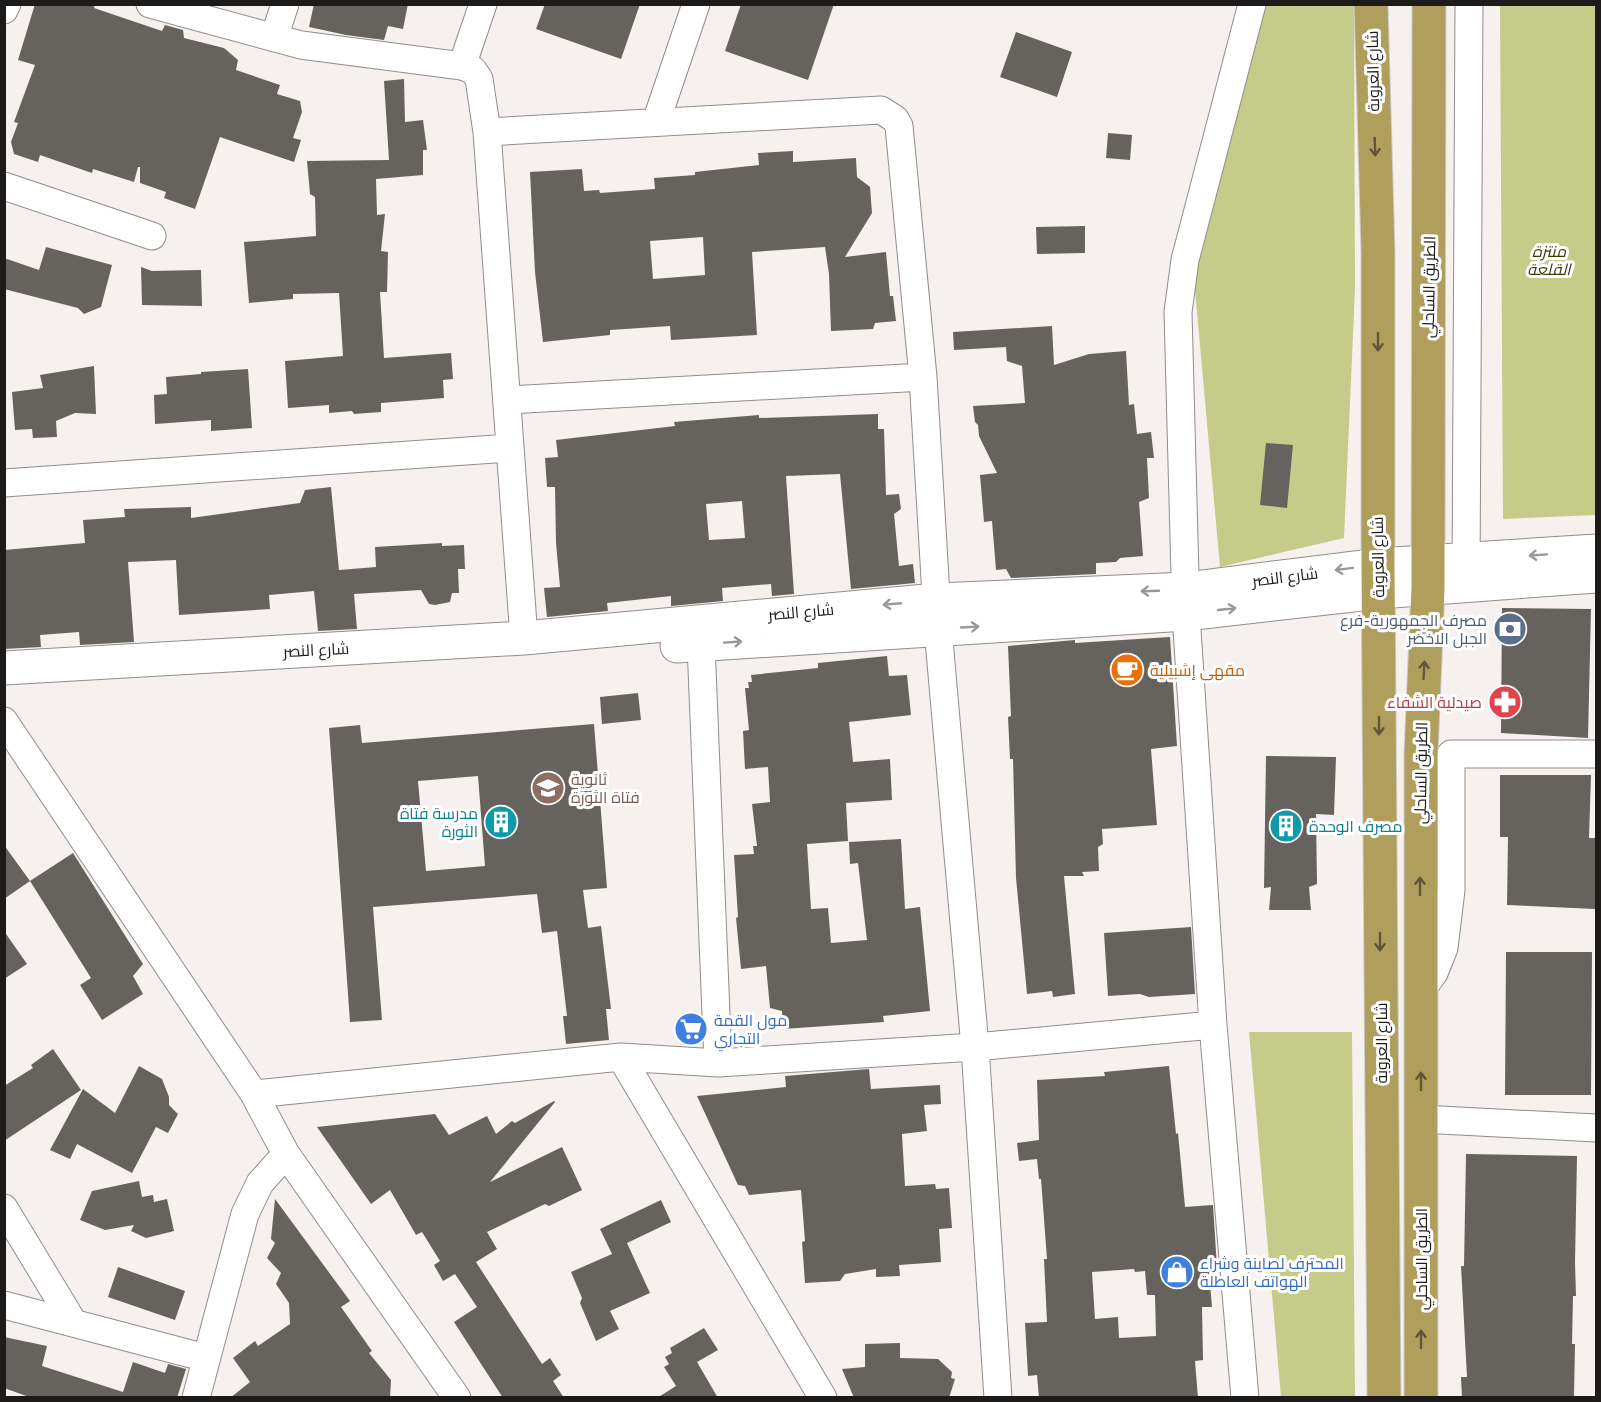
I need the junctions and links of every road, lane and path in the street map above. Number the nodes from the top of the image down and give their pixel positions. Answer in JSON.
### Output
{"nodes":[{"id":1,"x":6,"y":4,"type":"edge"},
{"id":2,"x":150,"y":4,"type":"edge"},
{"id":3,"x":285,"y":4,"type":"edge"},
{"id":4,"x":483,"y":4,"type":"edge"},
{"id":5,"x":696,"y":4,"type":"edge"},
{"id":6,"x":1252,"y":4,"type":"edge"},
{"id":7,"x":1371,"y":4,"type":"edge"},
{"id":8,"x":1429,"y":4,"type":"edge"},
{"id":9,"x":1469,"y":4,"type":"edge"},
{"id":10,"x":4,"y":10,"type":"edge"},
{"id":11,"x":274,"y":38,"type":"junction"},
{"id":12,"x":462,"y":66,"type":"junction"},
{"id":13,"x":657,"y":122,"type":"junction"},
{"id":14,"x":487,"y":132,"type":"junction"},
{"id":15,"x":4,"y":186,"type":"edge"},
{"id":16,"x":152,"y":236,"type":"dead end"},
{"id":17,"x":923,"y":377,"type":"junction"},
{"id":18,"x":508,"y":400,"type":"junction"},
{"id":19,"x":510,"y":448,"type":"junction"},
{"id":20,"x":4,"y":483,"type":"edge"},
{"id":21,"x":1596,"y":551,"type":"edge"},
{"id":22,"x":1466,"y":572,"type":"junction"},
{"id":23,"x":1428,"y":575,"type":"junction"},
{"id":24,"x":1596,"y":576,"type":"edge"},
{"id":25,"x":1378,"y":579,"type":"junction"},
{"id":26,"x":1186,"y":601,"type":"junction"},
{"id":27,"x":938,"y":614,"type":"junction"},
{"id":28,"x":524,"y":638,"type":"junction"},
{"id":29,"x":701,"y":644,"type":"junction"},
{"id":30,"x":4,"y":668,"type":"edge"},
{"id":31,"x":4,"y":689,"type":"edge"},
{"id":32,"x":4,"y":721,"type":"edge"},
{"id":33,"x":1596,"y":754,"type":"edge"},
{"id":34,"x":1420,"y":992,"type":"junction"},
{"id":35,"x":1213,"y":1025,"type":"junction"},
{"id":36,"x":975,"y":1047,"type":"junction"},
{"id":37,"x":621,"y":1057,"type":"junction"},
{"id":38,"x":718,"y":1063,"type":"junction"},
{"id":39,"x":254,"y":1094,"type":"junction"},
{"id":40,"x":1421,"y":1119,"type":"junction"},
{"id":41,"x":1596,"y":1128,"type":"edge"},
{"id":42,"x":286,"y":1155,"type":"junction"},
{"id":43,"x":4,"y":1208,"type":"edge"},
{"id":44,"x":4,"y":1305,"type":"edge"},
{"id":45,"x":73,"y":1322,"type":"junction"},
{"id":46,"x":206,"y":1358,"type":"junction"},
{"id":47,"x":196,"y":1398,"type":"edge"},
{"id":48,"x":457,"y":1398,"type":"edge"},
{"id":49,"x":823,"y":1398,"type":"edge"},
{"id":50,"x":998,"y":1398,"type":"edge"},
{"id":51,"x":1245,"y":1398,"type":"edge"},
{"id":52,"x":1383,"y":1398,"type":"edge"},
{"id":53,"x":1421,"y":1398,"type":"edge"}],
"edges":[{"from":1,"to":10,"type":"street"},
{"from":2,"to":11,"type":"street"},
{"from":3,"to":11,"type":"street"},
{"from":4,"to":12,"type":"street"},
{"from":5,"to":13,"type":"street"},
{"from":6,"to":26,"type":"street"},
{"from":7,"to":25,"type":"highway","name":"شارع العروبة","one_way":true},
{"from":8,"to":23,"type":"highway","name":"الطريق الساحلي"},
{"from":9,"to":22,"type":"street"},
{"from":11,"to":12,"type":"street"},
{"from":12,"to":14,"type":"street"},
{"from":13,"to":14,"type":"street"},
{"from":13,"to":17,"type":"street"},
{"from":14,"to":18,"type":"street"},
{"from":15,"to":16,"type":"street"},
{"from":17,"to":18,"type":"street"},
{"from":17,"to":27,"type":"street"},
{"from":18,"to":19,"type":"street"},
{"from":19,"to":20,"type":"street"},
{"from":19,"to":28,"type":"street"},
{"from":21,"to":22,"type":"street","name":"شارع النصر","one_way":true},
{"from":22,"to":23,"type":"street","name":"شارع النصر"},
{"from":22,"to":24,"type":"street","name":"شارع النصر"},
{"from":23,"to":25,"type":"street","name":"شارع النصر"},
{"from":34,"to":23,"type":"highway","name":"الطريق الساحلي","one_way":true},
{"from":25,"to":26,"type":"street","name":"شارع النصر"},
{"from":25,"to":52,"type":"highway","name":"شارع العروبة","one_way":true},
{"from":26,"to":27,"type":"street","name":"شارع النصر"},
{"from":26,"to":35,"type":"street"},
{"from":27,"to":28,"type":"street","name":"شارع النصر","one_way":true},
{"from":29,"to":27,"type":"street","name":"شارع النصر","one_way":true},
{"from":27,"to":36,"type":"street"},
{"from":28,"to":30,"type":"street","name":"شارع النصر"},
{"from":29,"to":31,"type":"street","name":"شارع النصر"},
{"from":29,"to":38,"type":"street"},
{"from":32,"to":39,"type":"street"},
{"from":33,"to":34,"type":"street"},
{"from":40,"to":34,"type":"highway","name":"الطريق الساحلي","one_way":true},
{"from":35,"to":36,"type":"street"},
{"from":35,"to":51,"type":"street"},
{"from":36,"to":38,"type":"street"},
{"from":36,"to":50,"type":"street"},
{"from":37,"to":38,"type":"street"},
{"from":37,"to":39,"type":"street"},
{"from":37,"to":49,"type":"street"},
{"from":39,"to":42,"type":"street"},
{"from":40,"to":41,"type":"street"},
{"from":53,"to":40,"type":"highway","name":"الطريق الساحلي","one_way":true},
{"from":42,"to":46,"type":"street"},
{"from":42,"to":48,"type":"street"},
{"from":43,"to":45,"type":"street"},
{"from":44,"to":45,"type":"street"},
{"from":45,"to":46,"type":"street"},
{"from":46,"to":47,"type":"street"}]}
